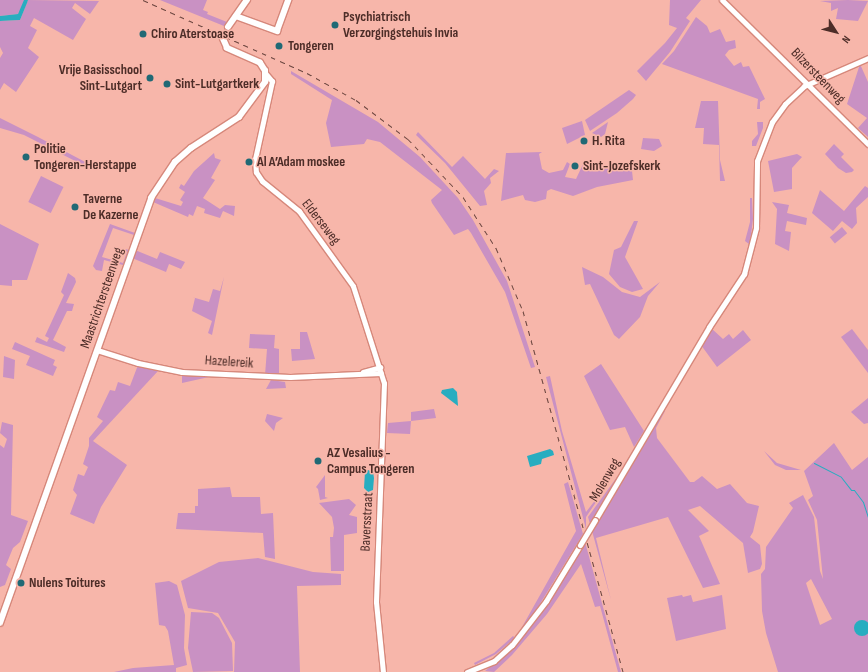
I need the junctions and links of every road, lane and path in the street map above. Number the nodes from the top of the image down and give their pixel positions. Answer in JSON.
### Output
{"nodes":[{"id":1,"x":247,"y":0,"type":"edge"},
{"id":2,"x":288,"y":0,"type":"edge"},
{"id":3,"x":722,"y":0,"type":"edge"},
{"id":4,"x":727,"y":0,"type":"edge"},
{"id":5,"x":236,"y":16,"type":"junction"},
{"id":6,"x":750,"y":26,"type":"junction"},
{"id":7,"x":228,"y":27,"type":"tunnel mouth"},
{"id":8,"x":223,"y":41,"type":"dead end"},
{"id":9,"x":868,"y":58,"type":"edge"},
{"id":10,"x":265,"y":72,"type":"junction"},
{"id":11,"x":809,"y":84,"type":"junction"},
{"id":12,"x":868,"y":144,"type":"edge"},
{"id":13,"x":748,"y":261,"type":"junction"},
{"id":14,"x":731,"y":293,"type":"junction"},
{"id":15,"x":97,"y":350,"type":"junction"},
{"id":16,"x":380,"y":370,"type":"junction"},
{"id":17,"x":0,"y":623,"type":"edge"},
{"id":18,"x":383,"y":672,"type":"edge"},
{"id":19,"x":467,"y":672,"type":"edge"}],
"edges":[{"from":1,"to":5,"type":"main road"},
{"from":2,"to":5,"type":"main road"},
{"from":3,"to":6,"type":"main road","name":"Bilzersteenweg"},
{"from":4,"to":6,"type":"main road","name":"Bilzersteenweg"},
{"from":5,"to":7,"type":"main road"},
{"from":6,"to":11,"type":"main road","name":"Bilzersteenweg"},
{"from":8,"to":10,"type":"main road"},
{"from":9,"to":11,"type":"main road"},
{"from":10,"to":15,"type":"main road","name":"Maastrichtersteenweg"},
{"from":10,"to":16,"type":"main road","name":"Elderseweg"},
{"from":11,"to":12,"type":"main road","name":"Bilzersteenweg"},
{"from":11,"to":13,"type":"main road"},
{"from":13,"to":14,"type":"main road"},
{"from":13,"to":14,"type":"main road","name":"Molenweg"},
{"from":14,"to":19,"type":"main road","name":"Molenweg","bridge":true},
{"from":15,"to":16,"type":"main road","name":"Hazelereik"},
{"from":15,"to":17,"type":"main road","name":"Maastrichtersteenweg"},
{"from":16,"to":18,"type":"main road","name":"Baversstraat"}]}
